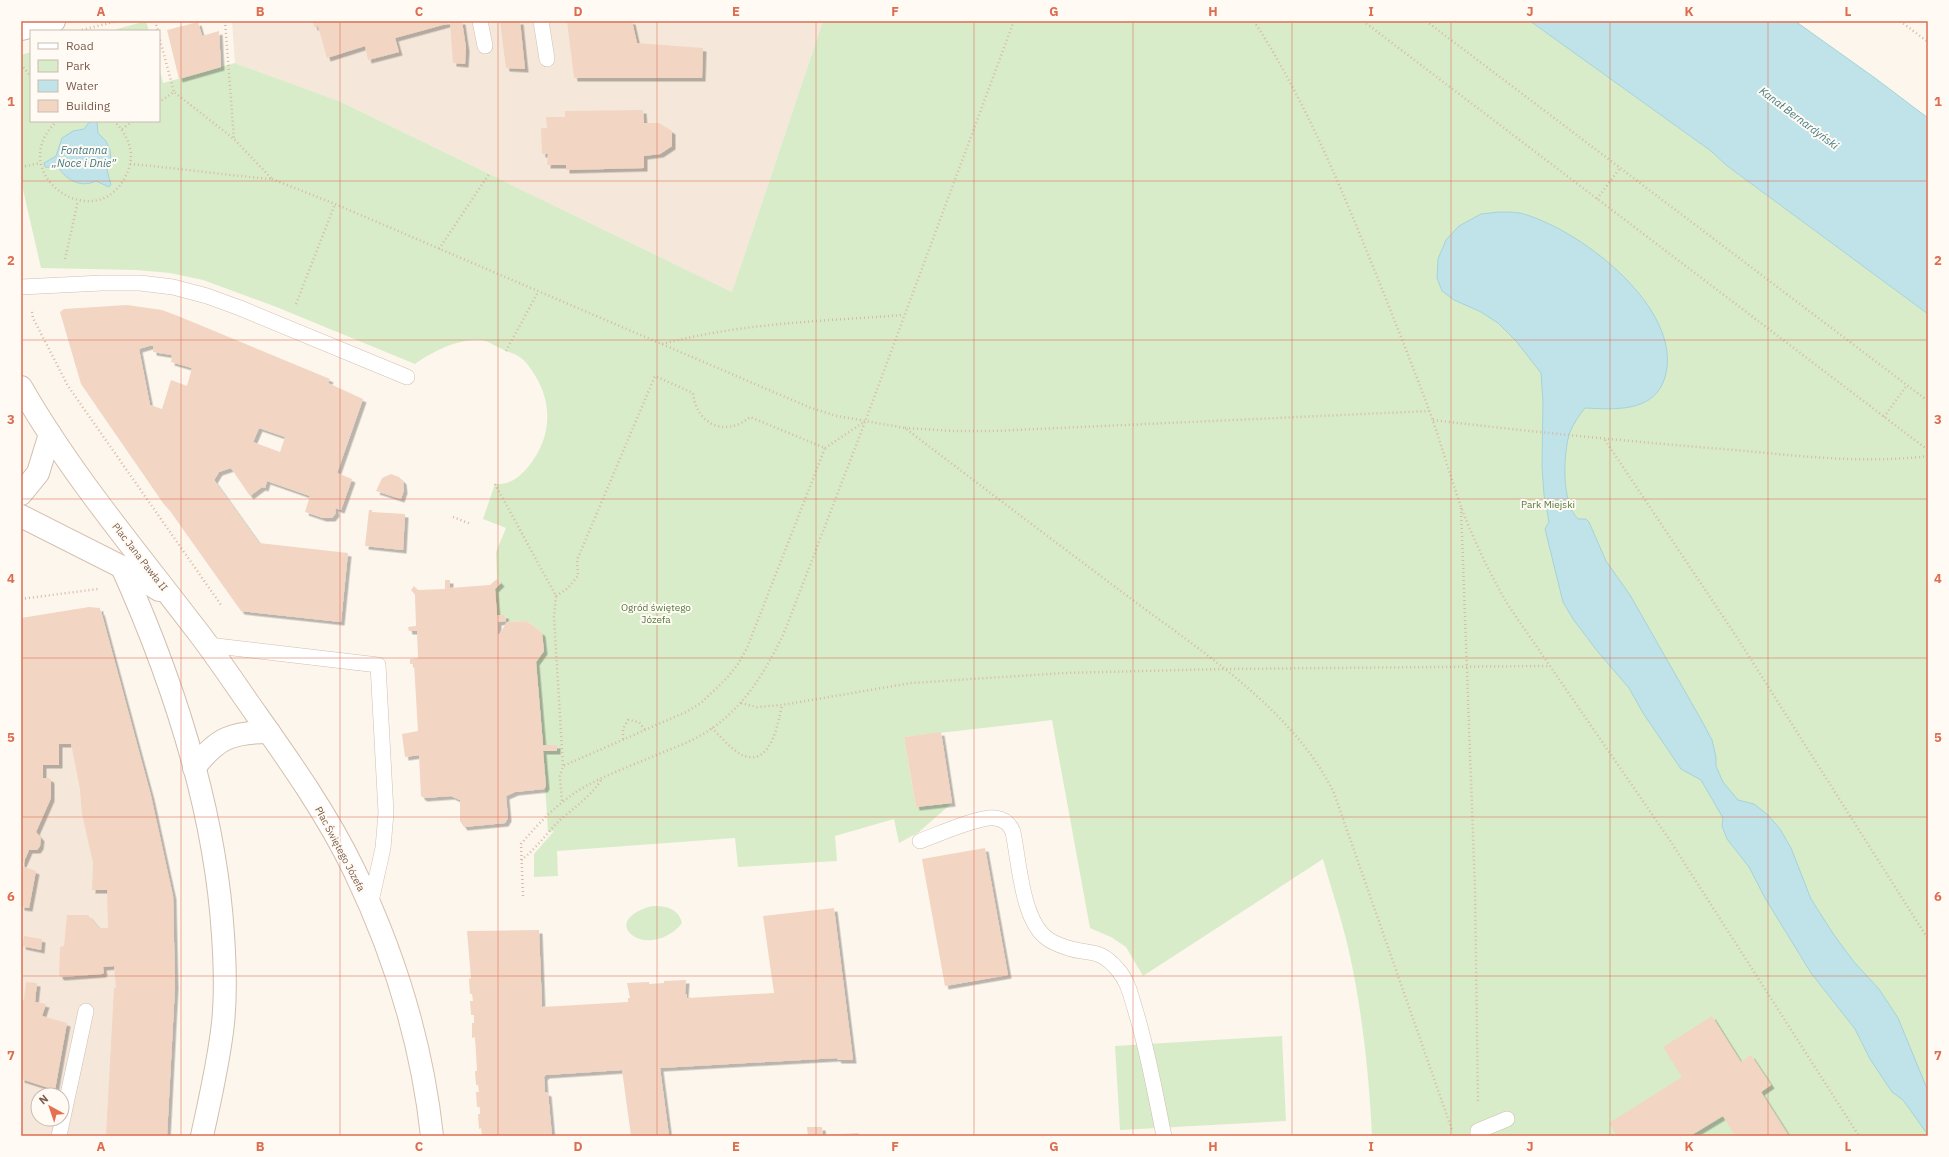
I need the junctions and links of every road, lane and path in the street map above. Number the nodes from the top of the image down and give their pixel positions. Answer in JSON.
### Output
{"nodes":[{"id":1,"x":54,"y":21,"type":"edge"},
{"id":2,"x":117,"y":21,"type":"edge"},
{"id":3,"x":225,"y":21,"type":"edge"},
{"id":4,"x":480,"y":21,"type":"edge"},
{"id":5,"x":541,"y":21,"type":"edge"},
{"id":6,"x":1014,"y":21,"type":"edge"},
{"id":7,"x":1254,"y":21,"type":"edge"},
{"id":8,"x":1363,"y":21,"type":"edge"},
{"id":9,"x":1426,"y":21,"type":"edge"},
{"id":10,"x":1900,"y":21,"type":"edge"},
{"id":11,"x":21,"y":29,"type":"edge"},
{"id":12,"x":83,"y":30,"type":"edge"},
{"id":13,"x":160,"y":40,"type":"edge"},
{"id":14,"x":1928,"y":42,"type":"edge"},
{"id":15,"x":485,"y":46,"type":"dead end"},
{"id":16,"x":547,"y":59,"type":"dead end"},
{"id":17,"x":21,"y":64,"type":"edge"},
{"id":18,"x":30,"y":76,"type":"edge"},
{"id":19,"x":174,"y":92,"type":"junction"},
{"id":20,"x":160,"y":101,"type":"edge"},
{"id":21,"x":56,"y":122,"type":"edge"},
{"id":22,"x":115,"y":122,"type":"edge"},
{"id":23,"x":132,"y":122,"type":"edge"},
{"id":24,"x":122,"y":129,"type":"junction"},
{"id":25,"x":234,"y":139,"type":"junction"},
{"id":26,"x":40,"y":163,"type":"junction"},
{"id":27,"x":130,"y":164,"type":"junction"},
{"id":28,"x":21,"y":167,"type":"edge"},
{"id":29,"x":1620,"y":168,"type":"junction"},
{"id":30,"x":489,"y":174,"type":"dead end"},
{"id":31,"x":272,"y":179,"type":"junction"},
{"id":32,"x":1597,"y":199,"type":"junction"},
{"id":33,"x":78,"y":201,"type":"junction"},
{"id":34,"x":335,"y":204,"type":"junction"},
{"id":35,"x":440,"y":249,"type":"junction"},
{"id":36,"x":62,"y":284,"type":"junction"},
{"id":37,"x":21,"y":287,"type":"edge"},
{"id":38,"x":538,"y":292,"type":"junction"},
{"id":39,"x":904,"y":315,"type":"junction"},
{"id":40,"x":32,"y":318,"type":"dead end"},
{"id":41,"x":287,"y":326,"type":"junction"},
{"id":42,"x":662,"y":344,"type":"junction"},
{"id":43,"x":506,"y":351,"type":"dead end"},
{"id":44,"x":407,"y":377,"type":"dead end"},
{"id":45,"x":1907,"y":385,"type":"junction"},
{"id":46,"x":21,"y":387,"type":"edge"},
{"id":47,"x":1928,"y":401,"type":"edge"},
{"id":48,"x":1429,"y":411,"type":"junction"},
{"id":49,"x":1884,"y":417,"type":"junction"},
{"id":50,"x":1432,"y":420,"type":"junction"},
{"id":51,"x":865,"y":422,"type":"junction"},
{"id":52,"x":905,"y":428,"type":"junction"},
{"id":53,"x":50,"y":434,"type":"junction"},
{"id":54,"x":1605,"y":440,"type":"junction"},
{"id":55,"x":825,"y":448,"type":"junction"},
{"id":56,"x":1928,"y":450,"type":"edge"},
{"id":57,"x":1928,"y":456,"type":"edge"},
{"id":58,"x":495,"y":484,"type":"dead end"},
{"id":59,"x":21,"y":494,"type":"edge"},
{"id":60,"x":1460,"y":505,"type":"junction"},
{"id":61,"x":21,"y":516,"type":"edge"},
{"id":62,"x":453,"y":517,"type":"dead end"},
{"id":63,"x":471,"y":524,"type":"dead end"},
{"id":64,"x":122,"y":567,"type":"junction"},
{"id":65,"x":99,"y":589,"type":"dead end"},
{"id":66,"x":556,"y":596,"type":"junction"},
{"id":67,"x":172,"y":598,"type":"junction"},
{"id":68,"x":21,"y":599,"type":"edge"},
{"id":69,"x":221,"y":604,"type":"dead end"},
{"id":70,"x":208,"y":645,"type":"junction"},
{"id":71,"x":1550,"y":666,"type":"junction"},
{"id":72,"x":1467,"y":668,"type":"junction"},
{"id":73,"x":1224,"y":669,"type":"junction"},
{"id":74,"x":741,"y":703,"type":"junction"},
{"id":75,"x":782,"y":705,"type":"junction"},
{"id":76,"x":712,"y":728,"type":"junction"},
{"id":77,"x":645,"y":730,"type":"junction"},
{"id":78,"x":269,"y":732,"type":"junction"},
{"id":79,"x":623,"y":739,"type":"junction"},
{"id":80,"x":563,"y":766,"type":"junction"},
{"id":81,"x":194,"y":768,"type":"junction"},
{"id":82,"x":602,"y":778,"type":"junction"},
{"id":83,"x":562,"y":803,"type":"junction"},
{"id":84,"x":920,"y":841,"type":"dead end"},
{"id":85,"x":521,"y":860,"type":"junction"},
{"id":86,"x":523,"y":896,"type":"dead end"},
{"id":87,"x":370,"y":906,"type":"junction"},
{"id":88,"x":1928,"y":938,"type":"edge"},
{"id":89,"x":86,"y":1011,"type":"dead end"},
{"id":90,"x":1507,"y":1119,"type":"dead end"},
{"id":91,"x":1478,"y":1134,"type":"edge"},
{"id":92,"x":59,"y":1136,"type":"edge"},
{"id":93,"x":202,"y":1136,"type":"edge"},
{"id":94,"x":432,"y":1136,"type":"edge"},
{"id":95,"x":1164,"y":1136,"type":"edge"},
{"id":96,"x":1455,"y":1136,"type":"edge"},
{"id":97,"x":1859,"y":1136,"type":"edge"}],
"edges":[{"from":1,"to":11,"type":"street"},
{"from":2,"to":12,"type":"path"},
{"from":3,"to":25,"type":"path"},
{"from":4,"to":15,"type":"lane"},
{"from":5,"to":16,"type":"lane"},
{"from":6,"to":39,"type":"path"},
{"from":7,"to":48,"type":"path"},
{"from":8,"to":32,"type":"path"},
{"from":9,"to":29,"type":"path"},
{"from":10,"to":14,"type":"path"},
{"from":13,"to":19,"type":"path"},
{"from":17,"to":18,"type":"path"},
{"from":19,"to":20,"type":"path"},
{"from":19,"to":25,"type":"path"},
{"from":21,"to":26,"type":"path"},
{"from":22,"to":24,"type":"path"},
{"from":23,"to":24,"type":"path"},
{"from":24,"to":27,"type":"path"},
{"from":25,"to":31,"type":"path"},
{"from":26,"to":28,"type":"path"},
{"from":26,"to":33,"type":"path"},
{"from":27,"to":31,"type":"path"},
{"from":27,"to":33,"type":"path"},
{"from":29,"to":32,"type":"path"},
{"from":29,"to":45,"type":"path"},
{"from":30,"to":35,"type":"path"},
{"from":31,"to":34,"type":"path"},
{"from":32,"to":49,"type":"path"},
{"from":33,"to":36,"type":"path"},
{"from":34,"to":35,"type":"path"},
{"from":34,"to":41,"type":"path"},
{"from":35,"to":38,"type":"path"},
{"from":36,"to":37,"type":"lane"},
{"from":36,"to":41,"type":"lane"},
{"from":38,"to":42,"type":"path"},
{"from":38,"to":43,"type":"path"},
{"from":39,"to":42,"type":"path"},
{"from":39,"to":51,"type":"path"},
{"from":40,"to":69,"type":"path"},
{"from":41,"to":44,"type":"lane"},
{"from":42,"to":51,"type":"path"},
{"from":45,"to":47,"type":"path"},
{"from":45,"to":49,"type":"path"},
{"from":46,"to":53,"type":"street","name":"Plac Jana Pawła II"},
{"from":48,"to":50,"type":"path"},
{"from":48,"to":52,"type":"path"},
{"from":49,"to":56,"type":"path"},
{"from":50,"to":54,"type":"path"},
{"from":50,"to":60,"type":"path"},
{"from":51,"to":52,"type":"path"},
{"from":51,"to":55,"type":"path"},
{"from":51,"to":74,"type":"path"},
{"from":52,"to":73,"type":"path"},
{"from":53,"to":59,"type":"street"},
{"from":53,"to":67,"type":"street","name":"Plac Jana Pawła II"},
{"from":54,"to":57,"type":"path"},
{"from":54,"to":88,"type":"path"},
{"from":55,"to":66,"type":"path"},
{"from":55,"to":77,"type":"path"},
{"from":58,"to":66,"type":"path"},
{"from":60,"to":71,"type":"path"},
{"from":60,"to":72,"type":"path"},
{"from":61,"to":64,"type":"street","name":"Plac Jana Pawła II"},
{"from":62,"to":63,"type":"path"},
{"from":64,"to":67,"type":"street","name":"Plac Jana Pawła II"},
{"from":64,"to":81,"type":"street"},
{"from":65,"to":68,"type":"path"},
{"from":66,"to":80,"type":"path"},
{"from":67,"to":70,"type":"street","name":"Plac Świętego Józefa"},
{"from":70,"to":78,"type":"street","name":"Plac Świętego Józefa"},
{"from":70,"to":87,"type":"lane"},
{"from":71,"to":72,"type":"path"},
{"from":71,"to":97,"type":"path"},
{"from":72,"to":73,"type":"path"},
{"from":72,"to":91,"type":"path"},
{"from":73,"to":75,"type":"path"},
{"from":73,"to":96,"type":"path"},
{"from":74,"to":75,"type":"path"},
{"from":74,"to":76,"type":"path"},
{"from":75,"to":76,"type":"path"},
{"from":76,"to":82,"type":"path"},
{"from":77,"to":79,"type":"path"},
{"from":77,"to":79,"type":"path"},
{"from":78,"to":81,"type":"street"},
{"from":78,"to":87,"type":"street","name":"Plac Świętego Józefa"},
{"from":79,"to":80,"type":"path"},
{"from":80,"to":83,"type":"path"},
{"from":81,"to":93,"type":"street"},
{"from":82,"to":83,"type":"path"},
{"from":82,"to":85,"type":"path"},
{"from":83,"to":85,"type":"path"},
{"from":84,"to":95,"type":"lane"},
{"from":85,"to":86,"type":"path"},
{"from":87,"to":94,"type":"street","name":"Plac Świętego Józefa"},
{"from":89,"to":92,"type":"lane"},
{"from":90,"to":91,"type":"lane"}]}
